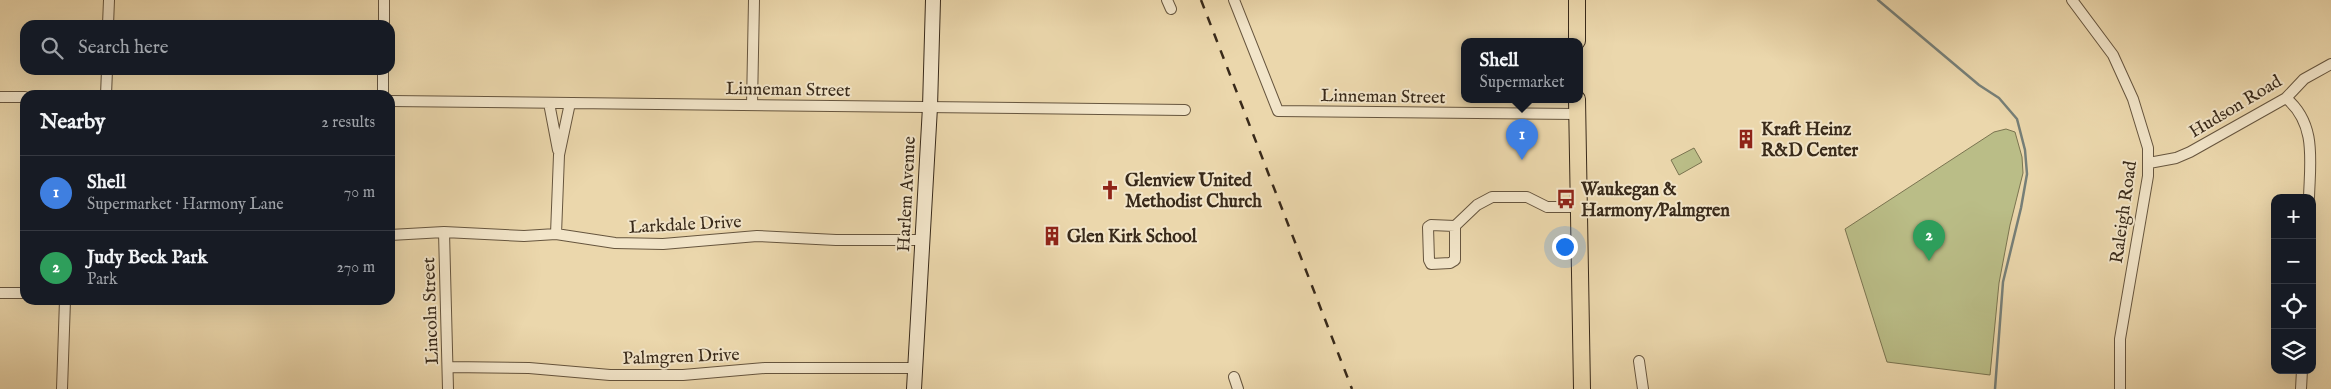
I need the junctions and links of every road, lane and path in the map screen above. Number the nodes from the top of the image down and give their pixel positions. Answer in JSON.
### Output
{"nodes":[{"id":1,"x":109,"y":0,"type":"edge"},
{"id":2,"x":384,"y":0,"type":"edge"},
{"id":3,"x":754,"y":0,"type":"edge"},
{"id":4,"x":933,"y":0,"type":"edge"},
{"id":5,"x":1234,"y":0,"type":"edge"},
{"id":6,"x":1577,"y":0,"type":"edge"},
{"id":7,"x":2072,"y":0,"type":"edge"},
{"id":8,"x":108,"y":20,"type":"edge"},
{"id":9,"x":384,"y":20,"type":"edge"},
{"id":10,"x":1577,"y":38,"type":"edge"},
{"id":11,"x":2331,"y":64,"type":"edge"},
{"id":12,"x":107,"y":75,"type":"edge"},
{"id":13,"x":383,"y":75,"type":"edge"},
{"id":14,"x":106,"y":90,"type":"edge"},
{"id":15,"x":383,"y":90,"type":"edge"},
{"id":16,"x":0,"y":97,"type":"edge"},
{"id":17,"x":20,"y":97,"type":"edge"},
{"id":18,"x":2286,"y":98,"type":"junction"},
{"id":19,"x":395,"y":101,"type":"edge"},
{"id":20,"x":549,"y":103,"type":"junction"},
{"id":21,"x":570,"y":103,"type":"junction"},
{"id":22,"x":752,"y":105,"type":"junction"},
{"id":23,"x":1577,"y":106,"type":"edge"},
{"id":24,"x":930,"y":107,"type":"junction"},
{"id":25,"x":1185,"y":110,"type":"dead end"},
{"id":26,"x":559,"y":156,"type":"junction"},
{"id":27,"x":2149,"y":163,"type":"junction"},
{"id":28,"x":2309,"y":194,"type":"edge"},
{"id":29,"x":1578,"y":207,"type":"junction"},
{"id":30,"x":1455,"y":226,"type":"dead end"},
{"id":31,"x":444,"y":232,"type":"junction"},
{"id":32,"x":556,"y":234,"type":"junction"},
{"id":33,"x":395,"y":235,"type":"edge"},
{"id":34,"x":922,"y":240,"type":"junction"},
{"id":35,"x":0,"y":293,"type":"edge"},
{"id":36,"x":20,"y":293,"type":"edge"},
{"id":37,"x":65,"y":305,"type":"edge"},
{"id":38,"x":1639,"y":361,"type":"dead end"},
{"id":39,"x":448,"y":367,"type":"junction"},
{"id":40,"x":915,"y":368,"type":"junction"},
{"id":41,"x":2302,"y":374,"type":"edge"},
{"id":42,"x":1234,"y":377,"type":"dead end"},
{"id":43,"x":62,"y":389,"type":"edge"},
{"id":44,"x":448,"y":389,"type":"edge"},
{"id":45,"x":914,"y":389,"type":"edge"},
{"id":46,"x":1238,"y":389,"type":"edge"},
{"id":47,"x":1582,"y":389,"type":"edge"},
{"id":48,"x":1642,"y":389,"type":"edge"},
{"id":49,"x":2120,"y":389,"type":"edge"},
{"id":50,"x":2301,"y":389,"type":"edge"}],
"edges":[{"from":1,"to":8,"type":"street"},
{"from":2,"to":9,"type":"street"},
{"from":3,"to":22,"type":"street"},
{"from":4,"to":24,"type":"main road","name":"Harlem Avenue"},
{"from":5,"to":23,"type":"street","name":"Linneman Street"},
{"from":6,"to":10,"type":"main road"},
{"from":7,"to":27,"type":"street","name":"Raleigh Road"},
{"from":11,"to":18,"type":"street","name":"Hudson Road"},
{"from":12,"to":14,"type":"street"},
{"from":13,"to":15,"type":"street"},
{"from":16,"to":17,"type":"street"},
{"from":18,"to":27,"type":"street","name":"Hudson Road"},
{"from":18,"to":28,"type":"street"},
{"from":19,"to":20,"type":"street","name":"Linneman Street"},
{"from":20,"to":21,"type":"street","name":"Linneman Street"},
{"from":20,"to":26,"type":"street"},
{"from":21,"to":22,"type":"street","name":"Linneman Street"},
{"from":21,"to":26,"type":"street"},
{"from":22,"to":24,"type":"street","name":"Linneman Street"},
{"from":23,"to":29,"type":"main road"},
{"from":24,"to":25,"type":"street","name":"Linneman Street"},
{"from":24,"to":34,"type":"main road","name":"Harlem Avenue"},
{"from":26,"to":32,"type":"street"},
{"from":27,"to":49,"type":"street","name":"Raleigh Road"},
{"from":29,"to":30,"type":"street"},
{"from":29,"to":47,"type":"main road"},
{"from":31,"to":32,"type":"street","name":"Larkdale Drive"},
{"from":31,"to":33,"type":"street","name":"Larkdale Drive"},
{"from":31,"to":39,"type":"street","name":"Lincoln Street"},
{"from":32,"to":34,"type":"street","name":"Larkdale Drive"},
{"from":34,"to":40,"type":"main road","name":"Harlem Avenue"},
{"from":35,"to":36,"type":"street"},
{"from":37,"to":43,"type":"street"},
{"from":38,"to":48,"type":"street"},
{"from":39,"to":40,"type":"street","name":"Palmgren Drive"},
{"from":39,"to":44,"type":"street","name":"Lincoln Street"},
{"from":40,"to":45,"type":"main road","name":"Harlem Avenue"},
{"from":41,"to":50,"type":"street"},
{"from":42,"to":46,"type":"street"}]}
